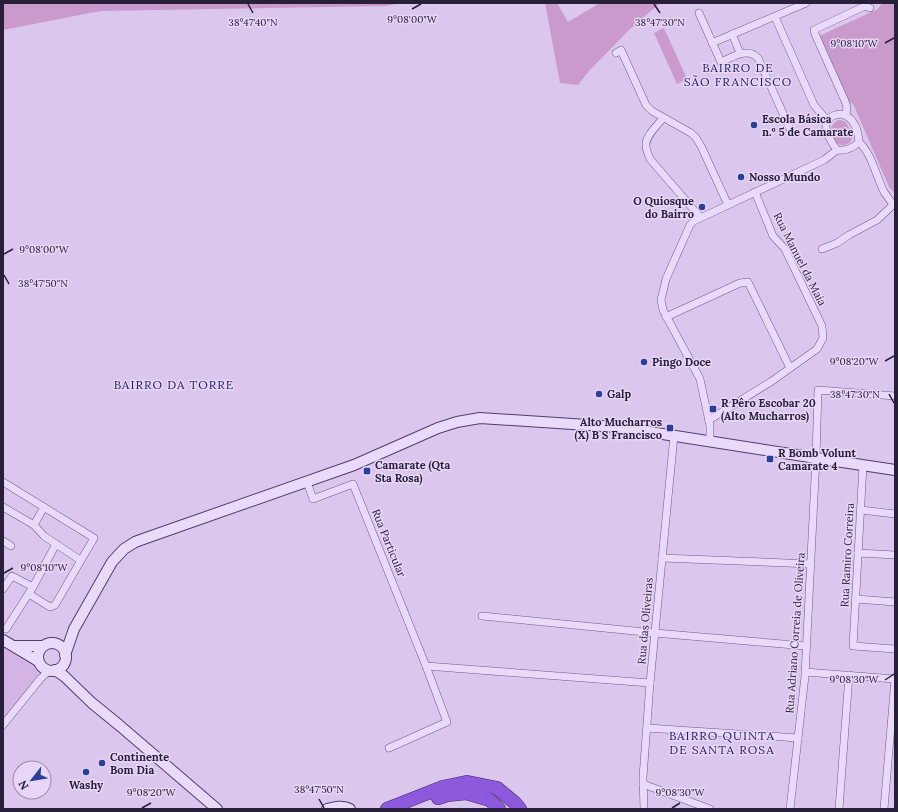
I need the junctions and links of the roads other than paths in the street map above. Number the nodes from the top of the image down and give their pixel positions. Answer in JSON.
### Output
{"nodes":[{"id":1,"x":806,"y":3,"type":"edge"},
{"id":2,"x":870,"y":8,"type":"dead end"},
{"id":3,"x":699,"y":13,"type":"dead end"},
{"id":4,"x":775,"y":17,"type":"junction"},
{"id":5,"x":732,"y":34,"type":"junction"},
{"id":6,"x":712,"y":43,"type":"junction"},
{"id":7,"x":740,"y":53,"type":"junction"},
{"id":8,"x":616,"y":54,"type":"dead end"},
{"id":9,"x":846,"y":115,"type":"junction"},
{"id":10,"x":663,"y":118,"type":"junction"},
{"id":11,"x":827,"y":120,"type":"junction"},
{"id":12,"x":790,"y":130,"type":"dead end"},
{"id":13,"x":859,"y":142,"type":"junction"},
{"id":14,"x":836,"y":150,"type":"junction"},
{"id":15,"x":755,"y":192,"type":"junction"},
{"id":16,"x":728,"y":205,"type":"junction"},
{"id":17,"x":894,"y":205,"type":"edge"},
{"id":18,"x":700,"y":218,"type":"junction"},
{"id":19,"x":822,"y":249,"type":"dead end"},
{"id":20,"x":666,"y":317,"type":"junction"},
{"id":21,"x":790,"y":368,"type":"junction"},
{"id":22,"x":895,"y":396,"type":"edge"},
{"id":23,"x":709,"y":420,"type":"junction"},
{"id":24,"x":674,"y":436,"type":"junction"},
{"id":25,"x":710,"y":442,"type":"junction"},
{"id":26,"x":816,"y":458,"type":"junction"},
{"id":27,"x":863,"y":465,"type":"junction"},
{"id":28,"x":895,"y":470,"type":"edge"},
{"id":29,"x":3,"y":482,"type":"edge"},
{"id":30,"x":306,"y":482,"type":"junction"},
{"id":31,"x":3,"y":507,"type":"edge"},
{"id":32,"x":44,"y":508,"type":"junction"},
{"id":33,"x":861,"y":510,"type":"junction"},
{"id":34,"x":895,"y":514,"type":"edge"},
{"id":35,"x":34,"y":525,"type":"junction"},
{"id":36,"x":3,"y":541,"type":"edge"},
{"id":37,"x":56,"y":544,"type":"junction"},
{"id":38,"x":11,"y":546,"type":"dead end"},
{"id":39,"x":858,"y":553,"type":"junction"},
{"id":40,"x":895,"y":555,"type":"edge"},
{"id":41,"x":662,"y":558,"type":"junction"},
{"id":42,"x":80,"y":560,"type":"junction"},
{"id":43,"x":811,"y":564,"type":"junction"},
{"id":44,"x":33,"y":587,"type":"junction"},
{"id":45,"x":3,"y":589,"type":"edge"},
{"id":46,"x":29,"y":594,"type":"junction"},
{"id":47,"x":856,"y":599,"type":"junction"},
{"id":48,"x":895,"y":602,"type":"edge"},
{"id":49,"x":482,"y":616,"type":"dead end"},
{"id":50,"x":6,"y":629,"type":"dead end"},
{"id":51,"x":74,"y":629,"type":"junction"},
{"id":52,"x":655,"y":633,"type":"junction"},
{"id":53,"x":3,"y":640,"type":"edge"},
{"id":54,"x":48,"y":644,"type":"junction"},
{"id":55,"x":14,"y":646,"type":"junction"},
{"id":56,"x":806,"y":646,"type":"junction"},
{"id":57,"x":895,"y":649,"type":"edge"},
{"id":58,"x":65,"y":658,"type":"junction"},
{"id":59,"x":426,"y":666,"type":"junction"},
{"id":60,"x":47,"y":667,"type":"junction"},
{"id":61,"x":805,"y":672,"type":"junction"},
{"id":62,"x":849,"y":675,"type":"junction"},
{"id":63,"x":895,"y":679,"type":"edge"},
{"id":64,"x":650,"y":683,"type":"junction"},
{"id":65,"x":77,"y":689,"type":"junction"},
{"id":66,"x":3,"y":725,"type":"edge"},
{"id":67,"x":647,"y":728,"type":"junction"},
{"id":68,"x":798,"y":738,"type":"junction"},
{"id":69,"x":389,"y":748,"type":"dead end"},
{"id":70,"x":643,"y":784,"type":"junction"},
{"id":71,"x":217,"y":809,"type":"edge"},
{"id":72,"x":327,"y":809,"type":"edge"},
{"id":73,"x":350,"y":809,"type":"edge"},
{"id":74,"x":387,"y":809,"type":"edge"},
{"id":75,"x":410,"y":809,"type":"edge"},
{"id":76,"x":499,"y":809,"type":"edge"},
{"id":77,"x":520,"y":809,"type":"edge"},
{"id":78,"x":644,"y":809,"type":"edge"},
{"id":79,"x":710,"y":809,"type":"edge"},
{"id":80,"x":790,"y":809,"type":"edge"},
{"id":81,"x":838,"y":809,"type":"edge"},
{"id":82,"x":884,"y":809,"type":"edge"}],
"edges":[{"from":1,"to":4,"type":"street"},
{"from":2,"to":9,"type":"street"},
{"from":3,"to":6,"type":"street"},
{"from":4,"to":5,"type":"street"},
{"from":4,"to":11,"type":"street"},
{"from":5,"to":6,"type":"street"},
{"from":5,"to":7,"type":"street"},
{"from":6,"to":7,"type":"street"},
{"from":7,"to":12,"type":"street"},
{"from":8,"to":10,"type":"street"},
{"from":9,"to":11,"type":"street"},
{"from":9,"to":13,"type":"street"},
{"from":10,"to":16,"type":"street"},
{"from":10,"to":18,"type":"street"},
{"from":11,"to":14,"type":"street"},
{"from":13,"to":14,"type":"street"},
{"from":13,"to":17,"type":"street"},
{"from":14,"to":15,"type":"street"},
{"from":15,"to":16,"type":"street"},
{"from":15,"to":21,"type":"street","name":"Rua Manuel da Maia"},
{"from":16,"to":18,"type":"street"},
{"from":17,"to":19,"type":"street"},
{"from":18,"to":20,"type":"street"},
{"from":20,"to":21,"type":"street"},
{"from":20,"to":23,"type":"street"},
{"from":21,"to":23,"type":"street","name":"Rua Manuel da Maia"},
{"from":22,"to":26,"type":"street","name":"Rua Adriano Correia de Oliveira"},
{"from":23,"to":25,"type":"street"},
{"from":24,"to":25,"type":"street"},
{"from":24,"to":30,"type":"street"},
{"from":24,"to":41,"type":"street","name":"Rua das Oliveiras"},
{"from":25,"to":26,"type":"street"},
{"from":26,"to":27,"type":"street"},
{"from":26,"to":43,"type":"street","name":"Rua Adriano Correia de Oliveira"},
{"from":27,"to":28,"type":"street"},
{"from":27,"to":33,"type":"street","name":"Rua Ramiro Correira"},
{"from":29,"to":32,"type":"street"},
{"from":30,"to":51,"type":"street"},
{"from":30,"to":59,"type":"street","name":"Rua Particular"},
{"from":31,"to":35,"type":"street"},
{"from":32,"to":35,"type":"street"},
{"from":32,"to":42,"type":"street"},
{"from":33,"to":34,"type":"street"},
{"from":33,"to":39,"type":"street","name":"Rua Ramiro Correira"},
{"from":35,"to":37,"type":"street"},
{"from":36,"to":38,"type":"street"},
{"from":37,"to":42,"type":"street"},
{"from":37,"to":44,"type":"street"},
{"from":39,"to":40,"type":"street"},
{"from":39,"to":47,"type":"street","name":"Rua Ramiro Correira"},
{"from":41,"to":43,"type":"street"},
{"from":41,"to":52,"type":"street","name":"Rua das Oliveiras"},
{"from":42,"to":46,"type":"street"},
{"from":43,"to":56,"type":"street","name":"Rua Adriano Correia de Oliveira"},
{"from":44,"to":45,"type":"street"},
{"from":44,"to":46,"type":"street"},
{"from":46,"to":50,"type":"street"},
{"from":47,"to":48,"type":"street"},
{"from":47,"to":57,"type":"street","name":"Rua Ramiro Correira"},
{"from":49,"to":52,"type":"street"},
{"from":51,"to":54,"type":"street"},
{"from":51,"to":58,"type":"street"},
{"from":52,"to":56,"type":"street"},
{"from":52,"to":64,"type":"street","name":"Rua das Oliveiras"},
{"from":53,"to":55,"type":"street"},
{"from":54,"to":55,"type":"street"},
{"from":54,"to":58,"type":"street"},
{"from":54,"to":60,"type":"street"},
{"from":55,"to":60,"type":"street"},
{"from":56,"to":61,"type":"street","name":"Rua Adriano Correia de Oliveira"},
{"from":58,"to":60,"type":"street"},
{"from":58,"to":65,"type":"street"},
{"from":59,"to":64,"type":"street"},
{"from":59,"to":69,"type":"street","name":"Rua Particular"},
{"from":60,"to":65,"type":"street"},
{"from":60,"to":66,"type":"street"},
{"from":61,"to":62,"type":"street"},
{"from":61,"to":68,"type":"street","name":"Rua Adriano Correia de Oliveira"},
{"from":62,"to":63,"type":"street"},
{"from":62,"to":81,"type":"street"},
{"from":63,"to":82,"type":"street"},
{"from":64,"to":67,"type":"street","name":"Rua das Oliveiras"},
{"from":65,"to":71,"type":"street"},
{"from":67,"to":68,"type":"street"},
{"from":67,"to":70,"type":"street","name":"Rua das Oliveiras"},
{"from":68,"to":80,"type":"street","name":"Rua Adriano Correia de Oliveira"},
{"from":70,"to":78,"type":"street","name":"Rua das Oliveiras"},
{"from":70,"to":79,"type":"street"},
{"from":72,"to":73,"type":"street"},
{"from":74,"to":77,"type":"highway"},
{"from":75,"to":76,"type":"highway"}]}
